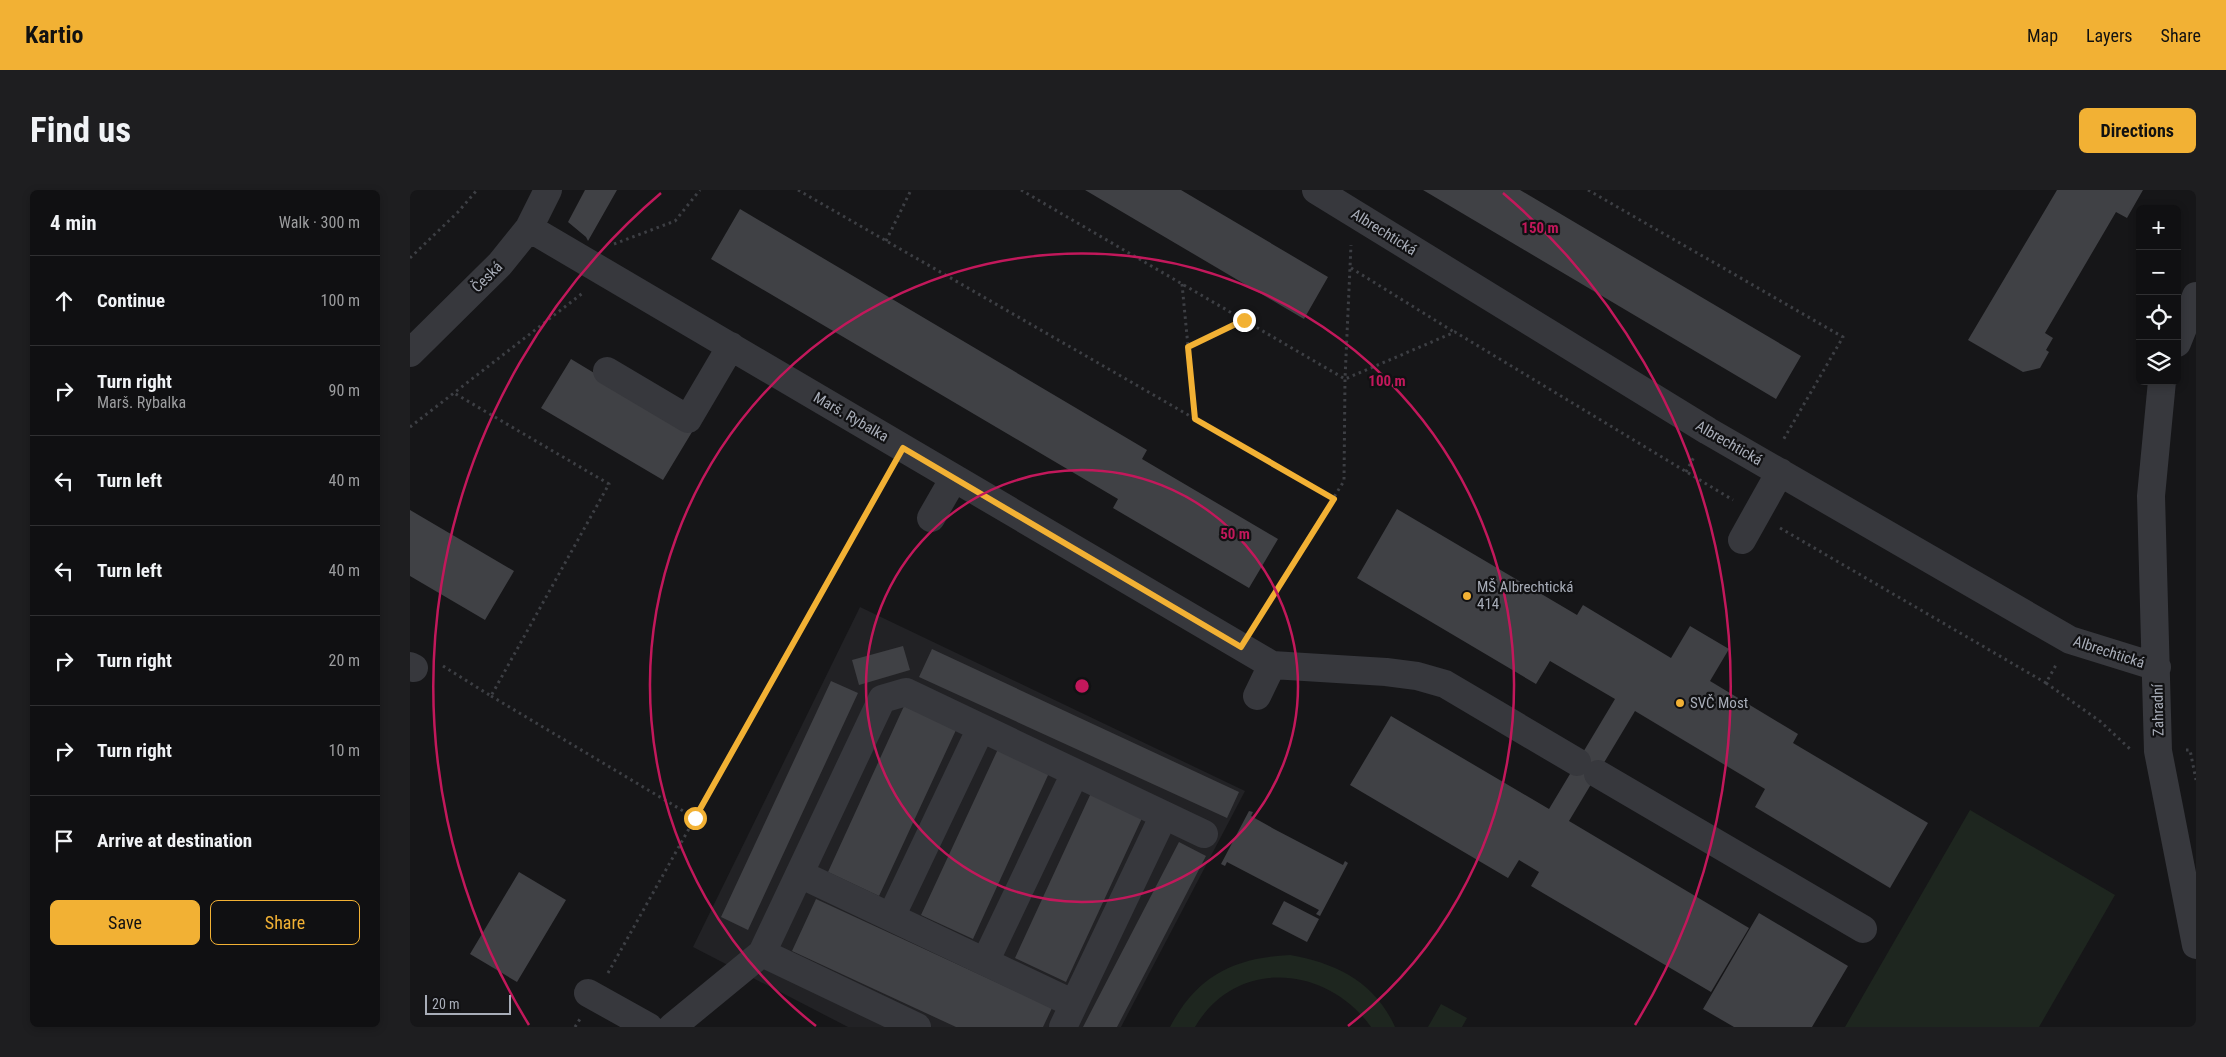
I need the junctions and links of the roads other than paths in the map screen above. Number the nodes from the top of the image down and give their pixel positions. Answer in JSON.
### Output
{"nodes":[{"id":1,"x":548,"y":190,"type":"edge"},
{"id":2,"x":1316,"y":190,"type":"edge"},
{"id":3,"x":529,"y":228,"type":"junction"},
{"id":4,"x":2196,"y":296,"type":"edge"},
{"id":5,"x":2178,"y":340,"type":"edge"},
{"id":6,"x":731,"y":346,"type":"junction"},
{"id":7,"x":410,"y":353,"type":"edge"},
{"id":8,"x":607,"y":371,"type":"dead end"},
{"id":9,"x":2162,"y":385,"type":"edge"},
{"id":10,"x":1780,"y":472,"type":"junction"},
{"id":11,"x":954,"y":478,"type":"junction"},
{"id":12,"x":931,"y":518,"type":"dead end"},
{"id":13,"x":1742,"y":540,"type":"dead end"},
{"id":14,"x":1272,"y":665,"type":"junction"},
{"id":15,"x":2157,"y":667,"type":"junction"},
{"id":16,"x":1257,"y":696,"type":"dead end"},
{"id":17,"x":981,"y":728,"type":"junction"},
{"id":18,"x":1075,"y":772,"type":"junction"},
{"id":19,"x":1164,"y":815,"type":"junction"},
{"id":20,"x":1204,"y":834,"type":"dead end"},
{"id":21,"x":800,"y":874,"type":"junction"},
{"id":22,"x":891,"y":917,"type":"junction"},
{"id":23,"x":1863,"y":930,"type":"dead end"},
{"id":24,"x":2196,"y":946,"type":"edge"},
{"id":25,"x":762,"y":953,"type":"junction"},
{"id":26,"x":985,"y":962,"type":"junction"},
{"id":27,"x":591,"y":995,"type":"road end"},
{"id":28,"x":1068,"y":1016,"type":"edge"},
{"id":29,"x":649,"y":1027,"type":"edge"},
{"id":30,"x":672,"y":1027,"type":"edge"},
{"id":31,"x":917,"y":1027,"type":"edge"}],
"edges":[{"from":1,"to":3,"type":"street","name":"Česká"},
{"from":2,"to":10,"type":"street","name":"Albrechtická"},
{"from":3,"to":6,"type":"street","name":"Marš. Rybalka"},
{"from":3,"to":7,"type":"street","name":"Česká"},
{"from":4,"to":5,"type":"street"},
{"from":6,"to":8,"type":"street"},
{"from":6,"to":11,"type":"street","name":"Marš. Rybalka"},
{"from":9,"to":15,"type":"street","name":"Zahradní"},
{"from":10,"to":13,"type":"street"},
{"from":10,"to":15,"type":"street","name":"Albrechtická"},
{"from":11,"to":12,"type":"street"},
{"from":11,"to":14,"type":"street","name":"Marš. Rybalka"},
{"from":14,"to":16,"type":"street"},
{"from":14,"to":23,"type":"street"},
{"from":15,"to":24,"type":"street","name":"Zahradní"},
{"from":17,"to":18,"type":"street"},
{"from":17,"to":21,"type":"street"},
{"from":17,"to":22,"type":"street"},
{"from":18,"to":19,"type":"street"},
{"from":18,"to":26,"type":"street"},
{"from":19,"to":20,"type":"street"},
{"from":19,"to":28,"type":"street"},
{"from":21,"to":22,"type":"street"},
{"from":21,"to":25,"type":"street"},
{"from":22,"to":26,"type":"street"},
{"from":25,"to":30,"type":"street"},
{"from":25,"to":31,"type":"street"},
{"from":26,"to":28,"type":"street"},
{"from":27,"to":29,"type":"street"}]}
